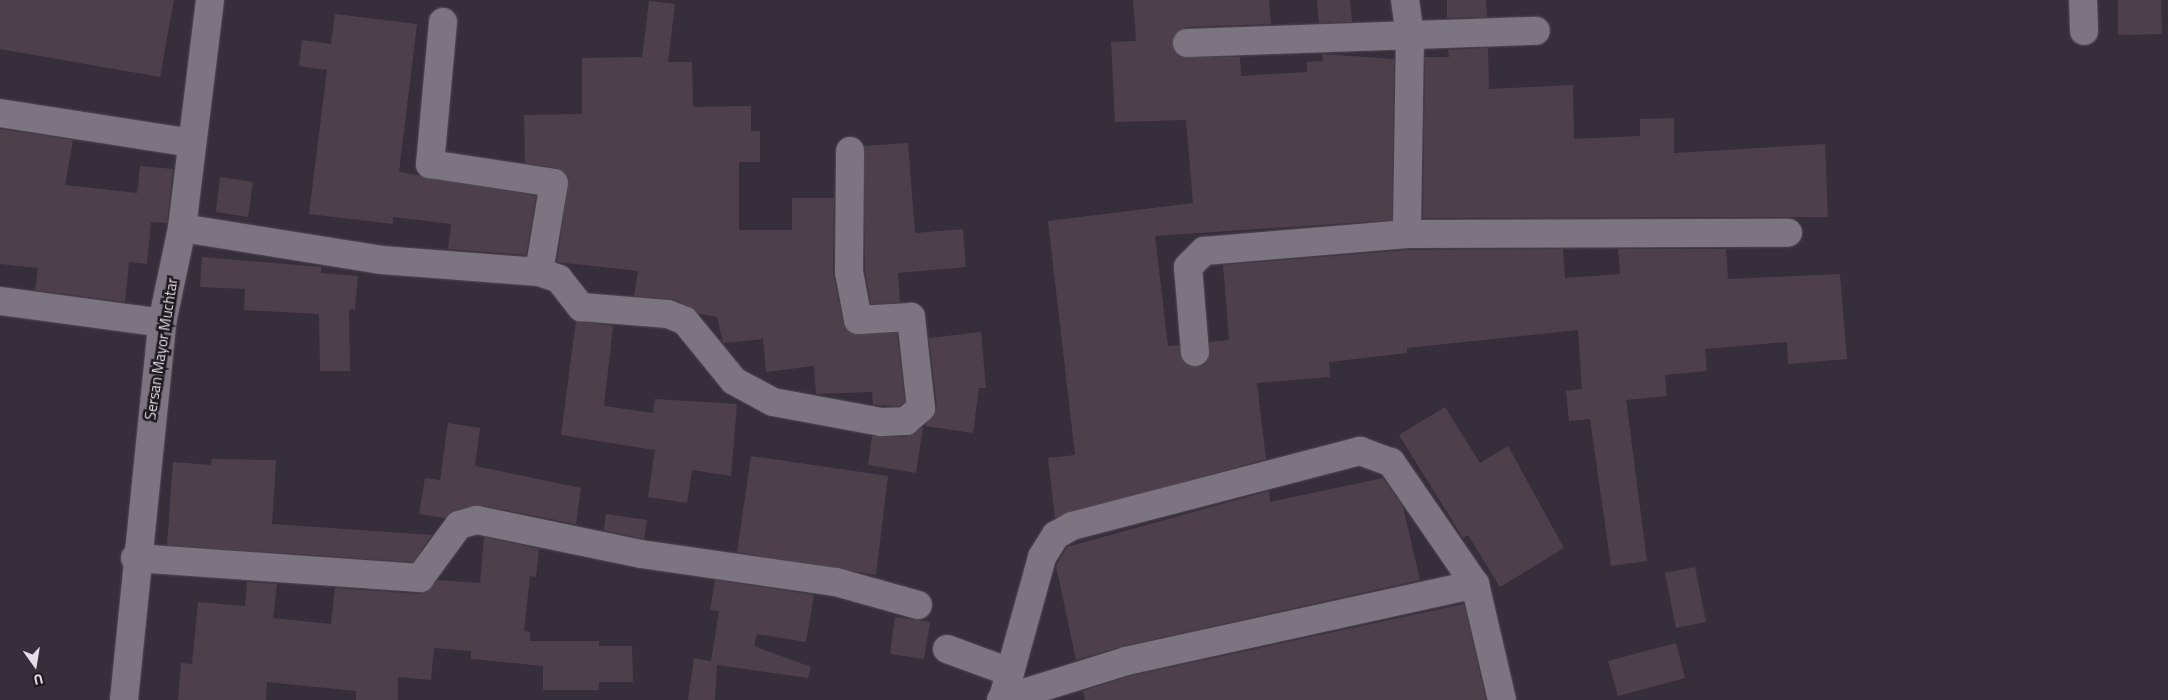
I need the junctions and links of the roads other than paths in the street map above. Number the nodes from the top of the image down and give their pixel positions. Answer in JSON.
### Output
{"nodes":[{"id":1,"x":210,"y":0,"type":"edge"},
{"id":2,"x":1406,"y":0,"type":"edge"},
{"id":3,"x":2083,"y":0,"type":"edge"},
{"id":4,"x":444,"y":22,"type":"dead end"},
{"id":5,"x":1536,"y":31,"type":"dead end"},
{"id":6,"x":2084,"y":31,"type":"dead end"},
{"id":7,"x":1410,"y":36,"type":"junction"},
{"id":8,"x":1187,"y":43,"type":"dead end"},
{"id":9,"x":0,"y":113,"type":"edge"},
{"id":10,"x":192,"y":143,"type":"junction"},
{"id":11,"x":850,"y":150,"type":"dead end"},
{"id":12,"x":182,"y":228,"type":"junction"},
{"id":13,"x":1788,"y":233,"type":"dead end"},
{"id":14,"x":1406,"y":234,"type":"junction"},
{"id":15,"x":539,"y":272,"type":"junction"},
{"id":16,"x":0,"y":301,"type":"edge"},
{"id":17,"x":162,"y":323,"type":"junction"},
{"id":18,"x":1195,"y":352,"type":"dead end"},
{"id":19,"x":135,"y":558,"type":"junction"},
{"id":20,"x":1475,"y":584,"type":"junction"},
{"id":21,"x":918,"y":604,"type":"dead end"},
{"id":22,"x":947,"y":649,"type":"dead end"},
{"id":23,"x":1010,"y":672,"type":"junction"},
{"id":24,"x":1002,"y":699,"type":"edge"},
{"id":25,"x":124,"y":700,"type":"edge"},
{"id":26,"x":1502,"y":700,"type":"edge"}],
"edges":[{"from":1,"to":10,"type":"street","name":"Sersan Mayor Muchtar"},
{"from":2,"to":7,"type":"street"},
{"from":3,"to":6,"type":"street"},
{"from":4,"to":15,"type":"street"},
{"from":5,"to":7,"type":"street"},
{"from":7,"to":8,"type":"street"},
{"from":7,"to":14,"type":"street"},
{"from":9,"to":10,"type":"street"},
{"from":10,"to":12,"type":"street","name":"Sersan Mayor Muchtar"},
{"from":11,"to":15,"type":"street"},
{"from":12,"to":15,"type":"street"},
{"from":12,"to":17,"type":"street","name":"Sersan Mayor Muchtar"},
{"from":13,"to":14,"type":"street"},
{"from":14,"to":18,"type":"street"},
{"from":16,"to":17,"type":"street"},
{"from":17,"to":19,"type":"street","name":"Sersan Mayor Muchtar"},
{"from":19,"to":21,"type":"street"},
{"from":19,"to":25,"type":"street","name":"Sersan Mayor Muchtar"},
{"from":20,"to":23,"type":"street"},
{"from":20,"to":24,"type":"street"},
{"from":20,"to":26,"type":"street"},
{"from":22,"to":23,"type":"street"},
{"from":23,"to":24,"type":"street"}]}
